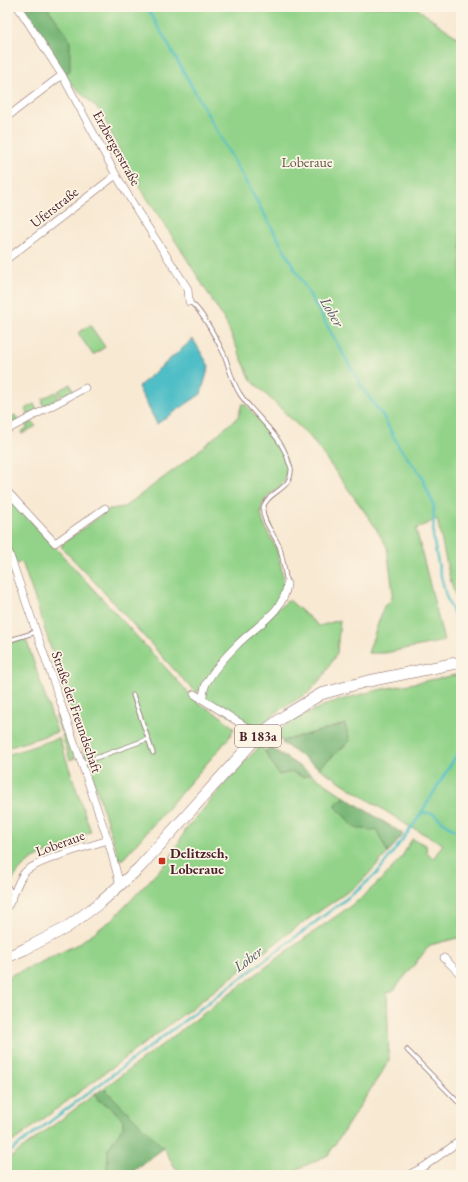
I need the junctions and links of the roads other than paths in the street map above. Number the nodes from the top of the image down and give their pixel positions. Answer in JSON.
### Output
{"nodes":[{"id":1,"x":18,"y":7,"type":"edge"},
{"id":2,"x":62,"y":75,"type":"junction"},
{"id":3,"x":7,"y":117,"type":"edge"},
{"id":4,"x":116,"y":174,"type":"junction"},
{"id":5,"x":7,"y":259,"type":"edge"},
{"id":6,"x":189,"y":302,"type":"joint"},
{"id":7,"x":86,"y":388,"type":"dead end"},
{"id":8,"x":7,"y":430,"type":"edge"},
{"id":9,"x":7,"y":491,"type":"edge"},
{"id":10,"x":105,"y":508,"type":"dead end"},
{"id":11,"x":7,"y":547,"type":"edge"},
{"id":12,"x":287,"y":584,"type":"joint"},
{"id":13,"x":36,"y":632,"type":"junction"},
{"id":14,"x":7,"y":641,"type":"edge"},
{"id":15,"x":461,"y":662,"type":"edge"},
{"id":16,"x":194,"y":694,"type":"dead end"},
{"id":17,"x":134,"y":695,"type":"dead end"},
{"id":18,"x":202,"y":699,"type":"junction"},
{"id":19,"x":259,"y":735,"type":"junction"},
{"id":20,"x":148,"y":739,"type":"junction"},
{"id":21,"x":153,"y":753,"type":"dead end"},
{"id":22,"x":81,"y":764,"type":"junction"},
{"id":23,"x":108,"y":840,"type":"junction"},
{"id":24,"x":120,"y":885,"type":"junction"},
{"id":25,"x":7,"y":886,"type":"edge"},
{"id":26,"x":14,"y":896,"type":"junction"},
{"id":27,"x":7,"y":908,"type":"edge"},
{"id":28,"x":7,"y":957,"type":"edge"},
{"id":29,"x":444,"y":958,"type":"dead end"},
{"id":30,"x":461,"y":975,"type":"edge"},
{"id":31,"x":407,"y":1050,"type":"dead end"},
{"id":32,"x":461,"y":1105,"type":"edge"},
{"id":33,"x":461,"y":1140,"type":"edge"},
{"id":34,"x":408,"y":1175,"type":"edge"}],
"edges":[{"from":1,"to":2,"type":"street","name":"Erzbergerstraße"},
{"from":2,"to":3,"type":"street"},
{"from":2,"to":4,"type":"street","name":"Erzbergerstraße"},
{"from":4,"to":5,"type":"street","name":"Uferstraße"},
{"from":4,"to":6,"type":"street","name":"Erzbergerstraße"},
{"from":6,"to":12,"type":"lane"},
{"from":7,"to":8,"type":"street"},
{"from":9,"to":10,"type":"street"},
{"from":11,"to":13,"type":"street","name":"Straße der Freundschaft"},
{"from":12,"to":18,"type":"street"},
{"from":13,"to":14,"type":"lane"},
{"from":13,"to":22,"type":"street","name":"Straße der Freundschaft"},
{"from":15,"to":19,"type":"main road","number":"B 183a"},
{"from":16,"to":18,"type":"street"},
{"from":17,"to":20,"type":"lane"},
{"from":18,"to":19,"type":"street"},
{"from":19,"to":24,"type":"main road","number":"B 183a"},
{"from":20,"to":21,"type":"lane"},
{"from":20,"to":22,"type":"lane"},
{"from":22,"to":23,"type":"street","name":"Straße der Freundschaft"},
{"from":23,"to":24,"type":"street","name":"Straße der Freundschaft"},
{"from":23,"to":26,"type":"street","name":"Loberaue"},
{"from":24,"to":28,"type":"main road","number":"B 183a"},
{"from":25,"to":26,"type":"lane"},
{"from":26,"to":27,"type":"street","name":"Loberaue"},
{"from":29,"to":30,"type":"street"},
{"from":31,"to":32,"type":"lane"},
{"from":33,"to":34,"type":"street"}]}
